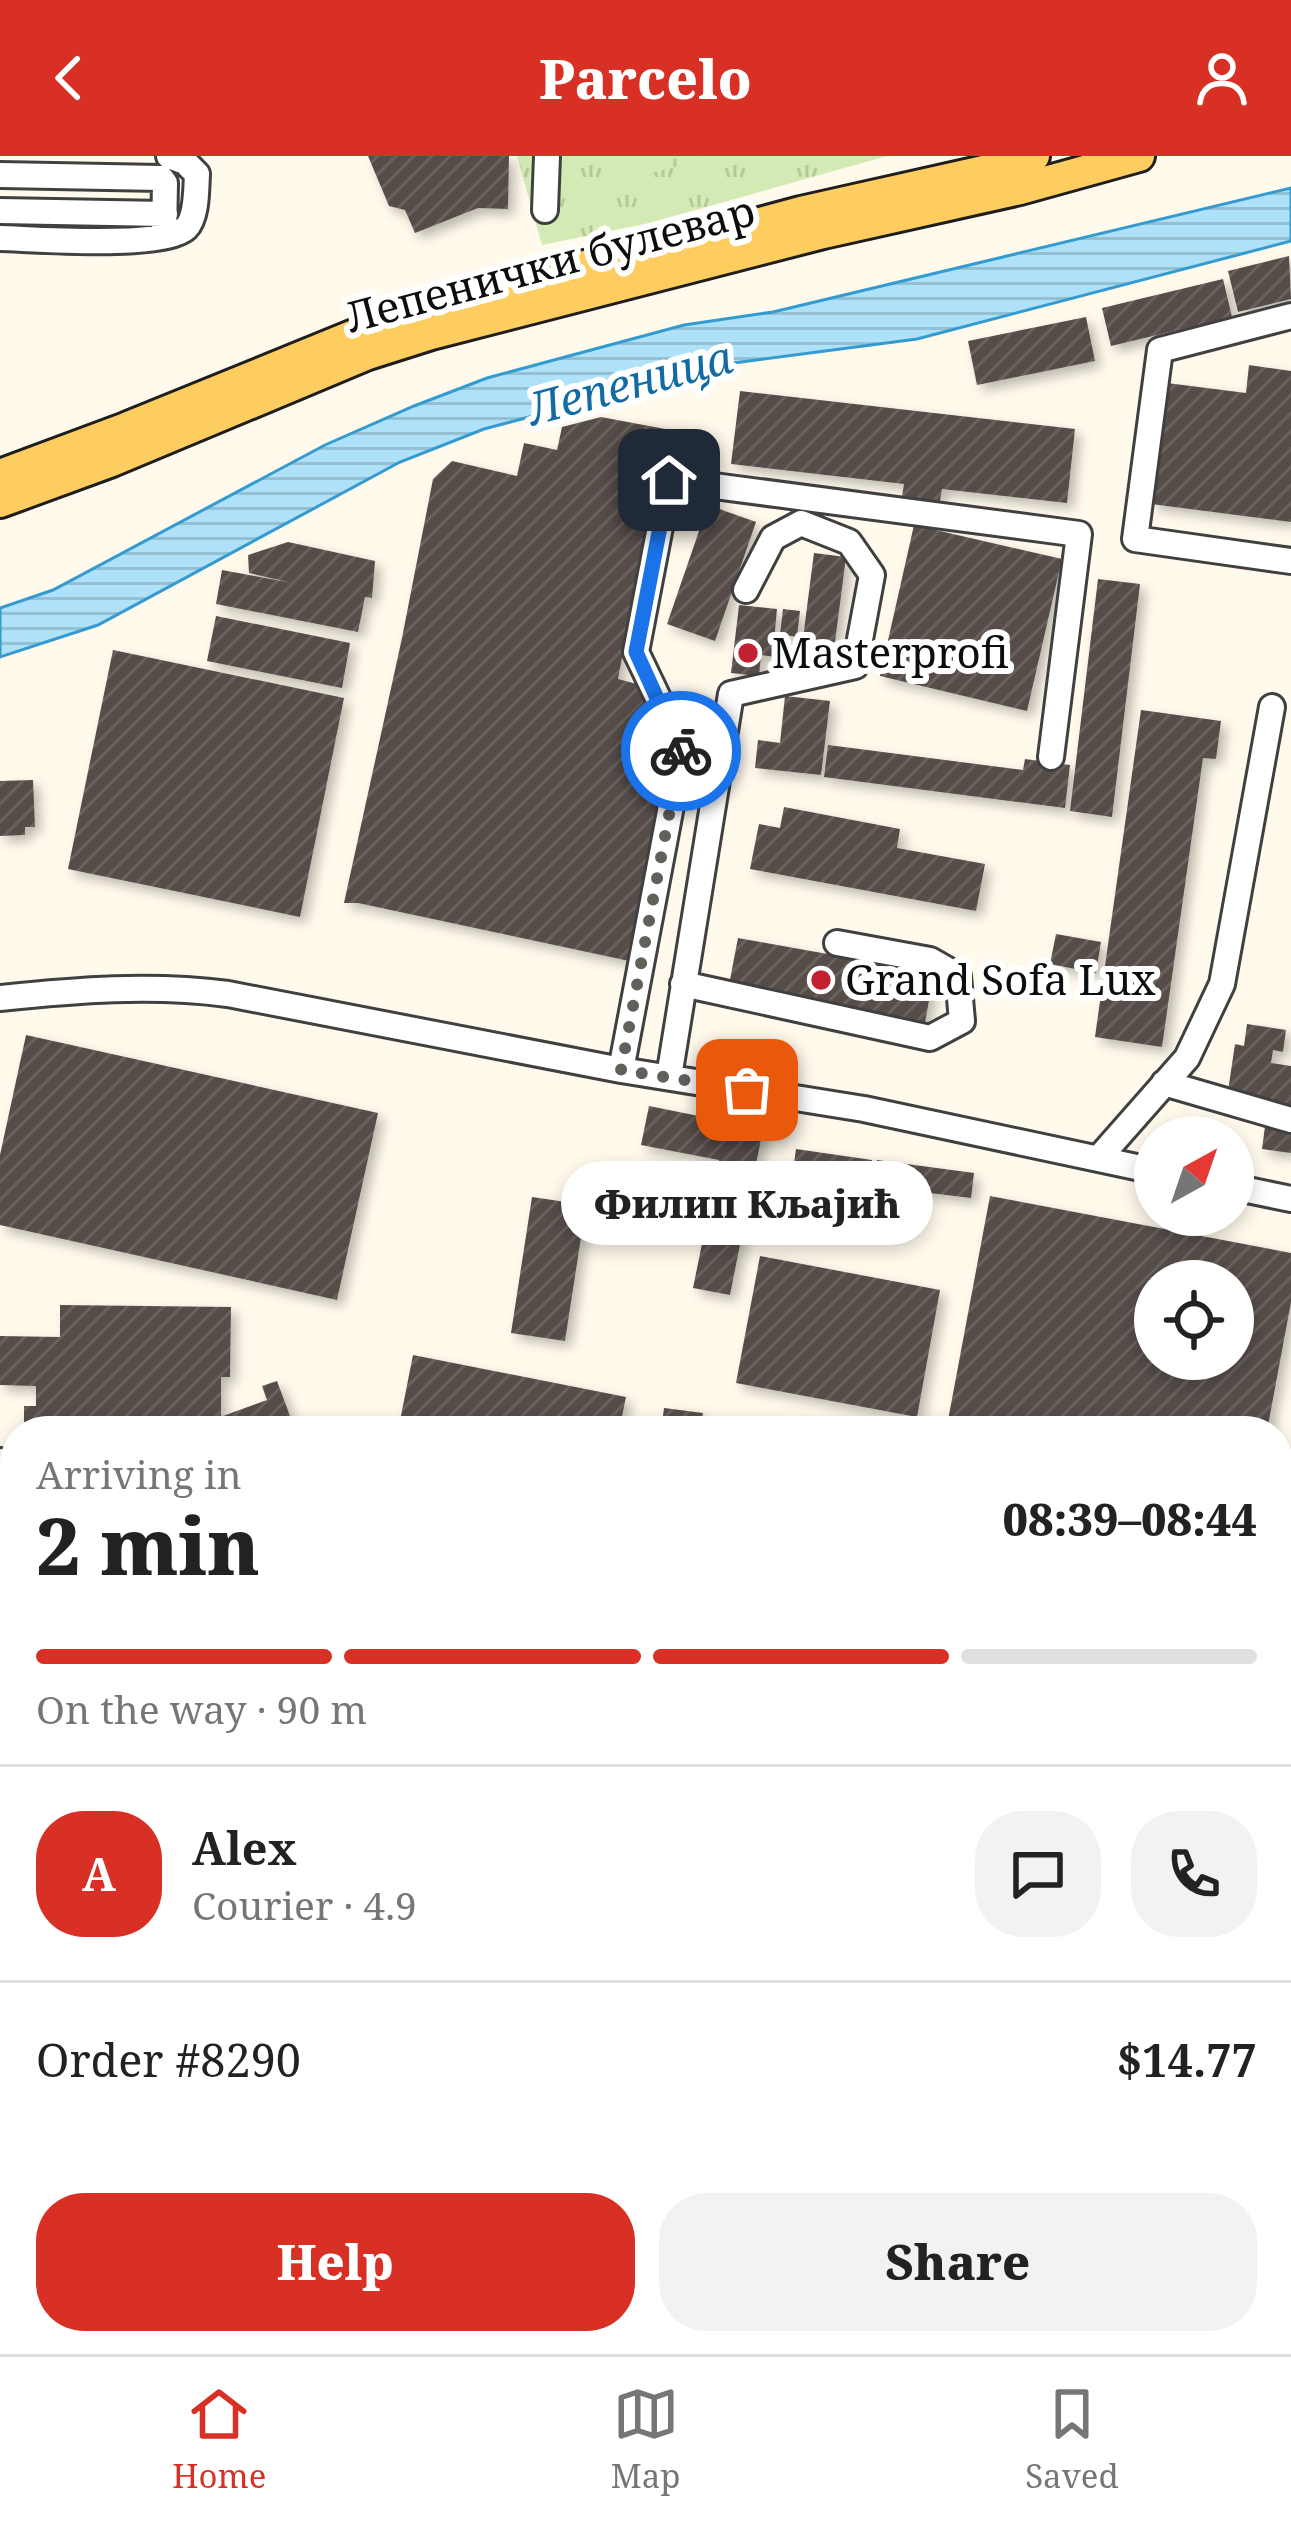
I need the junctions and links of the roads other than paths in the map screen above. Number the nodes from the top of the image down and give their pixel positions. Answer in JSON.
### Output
{"nodes":[{"id":1,"x":169,"y":156,"type":"edge"},
{"id":2,"x":547,"y":156,"type":"edge"},
{"id":3,"x":1034,"y":156,"type":"edge"},
{"id":4,"x":1139,"y":156,"type":"edge"},
{"id":5,"x":0,"y":175,"type":"edge"},
{"id":6,"x":545,"y":209,"type":"dead end"},
{"id":7,"x":0,"y":211,"type":"edge"},
{"id":8,"x":164,"y":225,"type":"junction"},
{"id":9,"x":0,"y":238,"type":"edge"},
{"id":10,"x":1291,"y":316,"type":"edge"},
{"id":11,"x":0,"y":475,"type":"edge"},
{"id":12,"x":0,"y":502,"type":"edge"},
{"id":13,"x":1291,"y":561,"type":"edge"},
{"id":14,"x":746,"y":590,"type":"dead end"},
{"id":15,"x":1272,"y":707,"type":"dead end"},
{"id":16,"x":1051,"y":757,"type":"dead end"},
{"id":17,"x":837,"y":943,"type":"dead end"},
{"id":18,"x":682,"y":984,"type":"junction"},
{"id":19,"x":0,"y":998,"type":"edge"},
{"id":20,"x":621,"y":1070,"type":"junction"},
{"id":21,"x":669,"y":1077,"type":"junction"},
{"id":22,"x":1164,"y":1083,"type":"junction"},
{"id":23,"x":1291,"y":1120,"type":"edge"},
{"id":24,"x":1098,"y":1159,"type":"junction"},
{"id":25,"x":1134,"y":1167,"type":"edge"},
{"id":26,"x":1254,"y":1191,"type":"edge"},
{"id":27,"x":1291,"y":1199,"type":"edge"}],
"edges":[{"from":1,"to":8,"type":"street"},
{"from":2,"to":6,"type":"street"},
{"from":3,"to":11,"type":"main road","name":"Лепенички булевар"},
{"from":4,"to":12,"type":"main road","name":"Лепенички булевар"},
{"from":5,"to":8,"type":"street"},
{"from":7,"to":8,"type":"street"},
{"from":8,"to":9,"type":"street"},
{"from":10,"to":13,"type":"street"},
{"from":14,"to":18,"type":"street"},
{"from":15,"to":22,"type":"street"},
{"from":16,"to":20,"type":"street"},
{"from":17,"to":18,"type":"street"},
{"from":18,"to":21,"type":"street"},
{"from":19,"to":20,"type":"street"},
{"from":20,"to":21,"type":"street"},
{"from":21,"to":24,"type":"street"},
{"from":22,"to":23,"type":"street"},
{"from":22,"to":24,"type":"street"},
{"from":24,"to":25,"type":"street"},
{"from":26,"to":27,"type":"street"}]}
